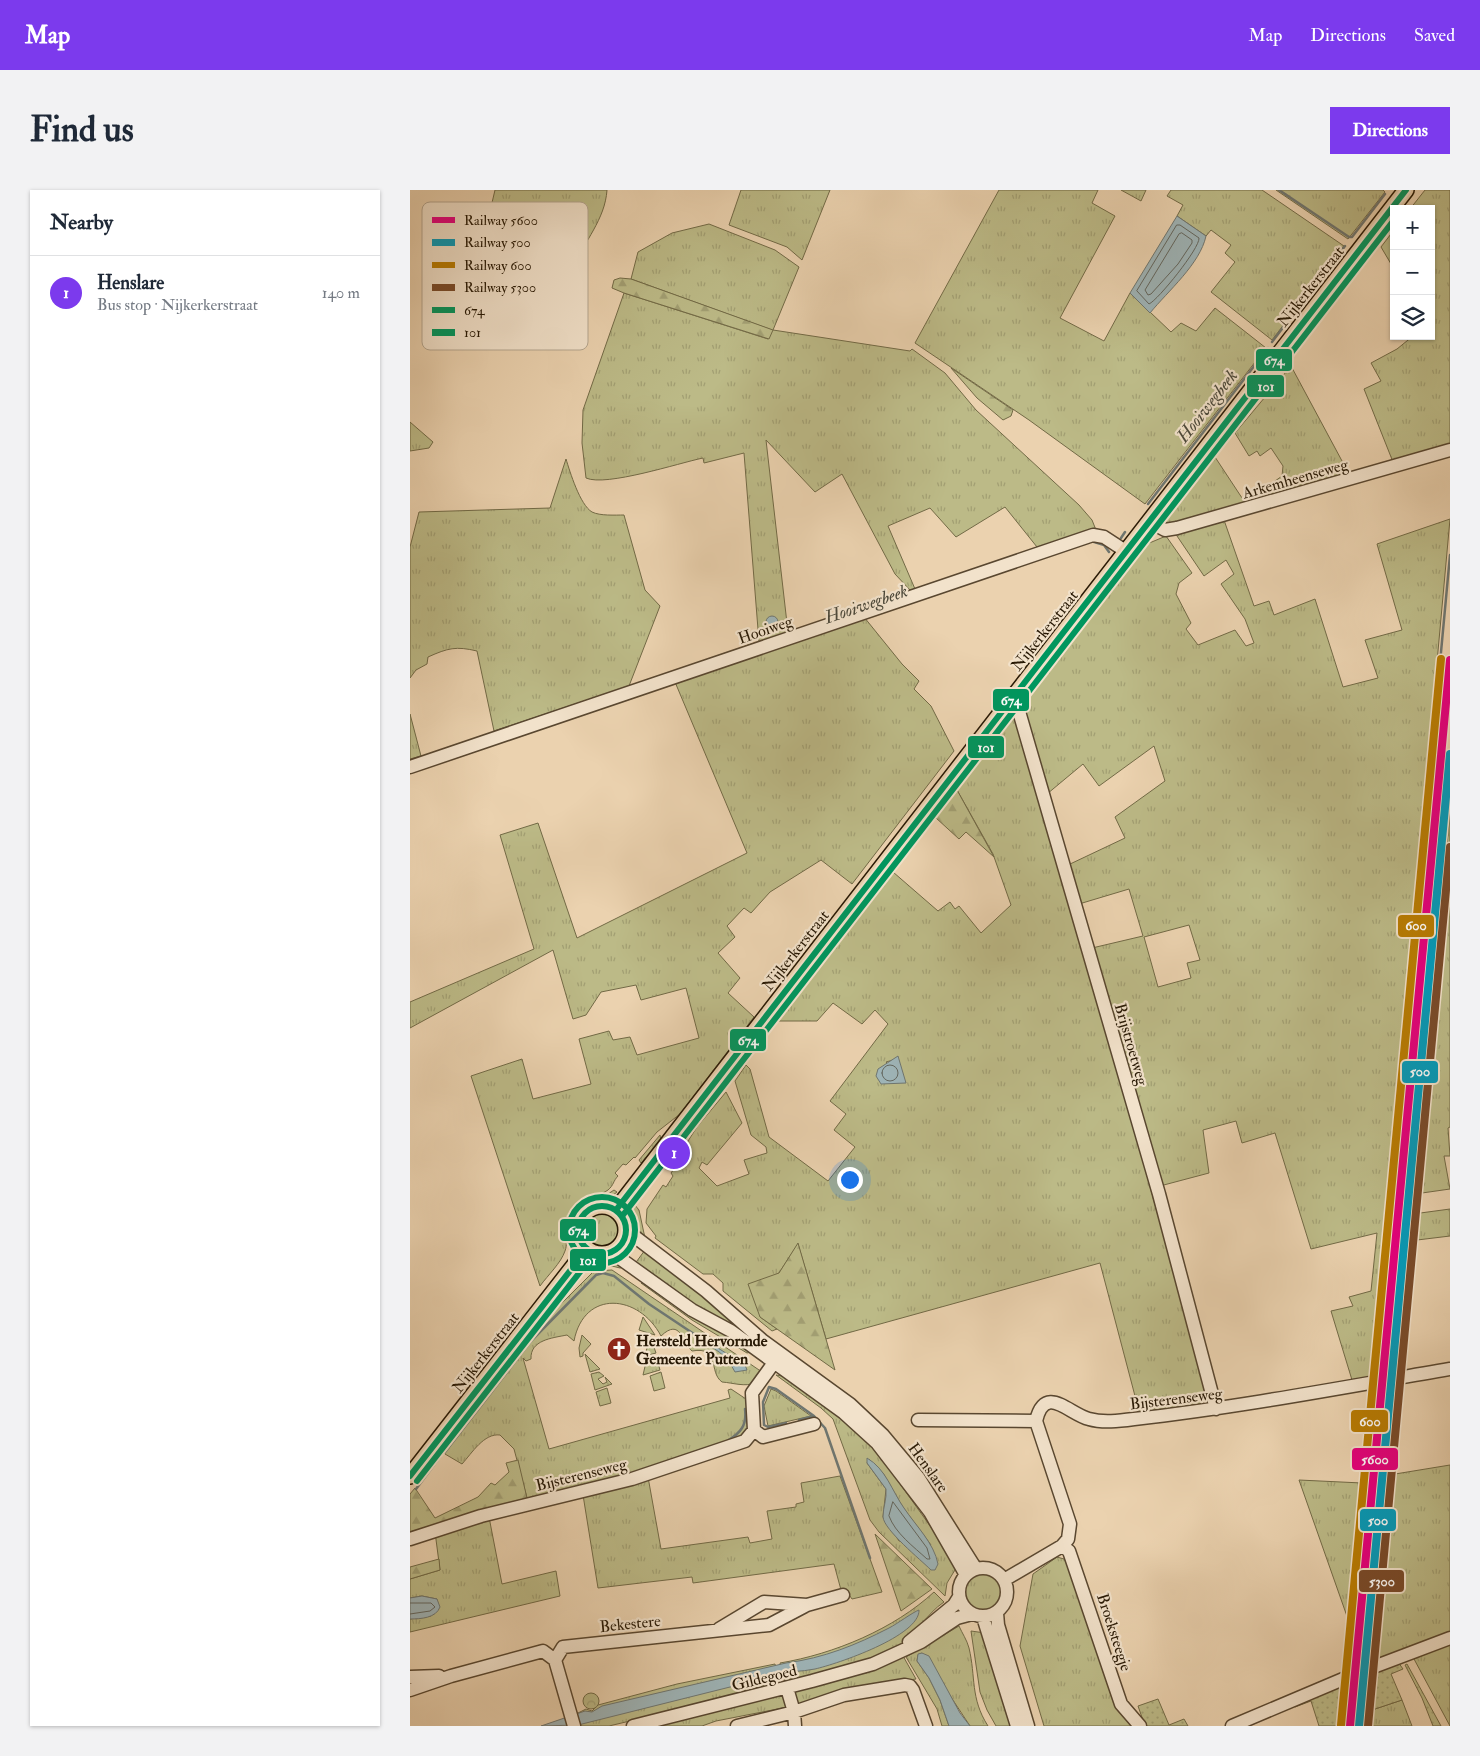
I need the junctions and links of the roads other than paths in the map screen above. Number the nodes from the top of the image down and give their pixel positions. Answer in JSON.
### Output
{"nodes":[{"id":1,"x":1406,"y":190,"type":"edge"},
{"id":2,"x":1450,"y":450,"type":"edge"},
{"id":3,"x":1150,"y":522,"type":"junction"},
{"id":4,"x":1127,"y":552,"type":"junction"},
{"id":5,"x":1008,"y":698,"type":"junction"},
{"id":6,"x":410,"y":767,"type":"edge"},
{"id":7,"x":616,"y":1210,"type":"junction"},
{"id":8,"x":626,"y":1230,"type":"junction"},
{"id":9,"x":587,"y":1249,"type":"junction"},
{"id":10,"x":611,"y":1252,"type":"junction"},
{"id":11,"x":777,"y":1358,"type":"junction"},
{"id":12,"x":1450,"y":1369,"type":"edge"},
{"id":13,"x":1216,"y":1409,"type":"junction"},
{"id":14,"x":918,"y":1420,"type":"dead end"},
{"id":15,"x":1036,"y":1421,"type":"junction"},
{"id":16,"x":814,"y":1424,"type":"dead end"},
{"id":17,"x":754,"y":1430,"type":"junction"},
{"id":18,"x":410,"y":1476,"type":"edge"},
{"id":19,"x":410,"y":1539,"type":"edge"},
{"id":20,"x":1062,"y":1546,"type":"junction"},
{"id":21,"x":971,"y":1572,"type":"junction"},
{"id":22,"x":1004,"y":1580,"type":"junction"},
{"id":23,"x":843,"y":1596,"type":"dead end"},
{"id":24,"x":959,"y":1597,"type":"junction"},
{"id":25,"x":807,"y":1605,"type":"junction"},
{"id":26,"x":997,"y":1612,"type":"junction"},
{"id":27,"x":977,"y":1615,"type":"junction"},
{"id":28,"x":716,"y":1630,"type":"junction"},
{"id":29,"x":1450,"y":1638,"type":"edge"},
{"id":30,"x":900,"y":1650,"type":"junction"},
{"id":31,"x":556,"y":1660,"type":"junction"},
{"id":32,"x":410,"y":1676,"type":"edge"},
{"id":33,"x":451,"y":1676,"type":"junction"},
{"id":34,"x":787,"y":1688,"type":"junction"},
{"id":35,"x":410,"y":1690,"type":"edge"},
{"id":36,"x":794,"y":1712,"type":"junction"},
{"id":37,"x":573,"y":1723,"type":"edge"},
{"id":38,"x":633,"y":1726,"type":"edge"},
{"id":39,"x":737,"y":1726,"type":"edge"},
{"id":40,"x":795,"y":1726,"type":"edge"},
{"id":41,"x":926,"y":1726,"type":"edge"},
{"id":42,"x":1016,"y":1726,"type":"edge"},
{"id":43,"x":1028,"y":1726,"type":"edge"},
{"id":44,"x":1140,"y":1726,"type":"edge"},
{"id":45,"x":1232,"y":1726,"type":"edge"}],
"edges":[{"from":1,"to":3,"type":"main road","name":"Nijkerkerstraat"},
{"from":2,"to":3,"type":"street","name":"Arkemheenseweg"},
{"from":3,"to":4,"type":"main road","name":"Nijkerkerstraat"},
{"from":4,"to":5,"type":"main road","name":"Nijkerkerstraat"},
{"from":4,"to":6,"type":"street","name":"Hooiweg"},
{"from":5,"to":7,"type":"main road","name":"Nijkerkerstraat"},
{"from":5,"to":13,"type":"street","name":"Brijstroetweg"},
{"from":7,"to":8,"type":"main road"},
{"from":7,"to":9,"type":"main road"},
{"from":8,"to":10,"type":"main road"},
{"from":8,"to":11,"type":"street","name":"Henslare"},
{"from":9,"to":10,"type":"main road"},
{"from":9,"to":18,"type":"main road","name":"Nijkerkerstraat"},
{"from":10,"to":11,"type":"street","name":"Henslare"},
{"from":11,"to":17,"type":"street"},
{"from":11,"to":21,"type":"street","name":"Henslare"},
{"from":12,"to":13,"type":"street","name":"Bijsterenseweg"},
{"from":13,"to":15,"type":"street","name":"Bijsterenseweg"},
{"from":14,"to":15,"type":"street"},
{"from":15,"to":20,"type":"street"},
{"from":16,"to":17,"type":"street"},
{"from":17,"to":19,"type":"street","name":"Bijsterenseweg"},
{"from":20,"to":22,"type":"street"},
{"from":20,"to":44,"type":"street","name":"Broeksteegje"},
{"from":21,"to":22,"type":"street"},
{"from":21,"to":24,"type":"street"},
{"from":22,"to":26,"type":"street"},
{"from":23,"to":25,"type":"street","name":"Bekestere"},
{"from":24,"to":27,"type":"street"},
{"from":24,"to":30,"type":"street","name":"Gildegoed"},
{"from":25,"to":28,"type":"street","name":"Bekestere"},
{"from":25,"to":28,"type":"street","name":"Bekestere"},
{"from":26,"to":27,"type":"street"},
{"from":26,"to":43,"type":"street"},
{"from":27,"to":30,"type":"street","name":"Gildegoed"},
{"from":27,"to":42,"type":"street"},
{"from":28,"to":31,"type":"street","name":"Bekestere"},
{"from":29,"to":45,"type":"street"},
{"from":30,"to":34,"type":"street","name":"Gildegoed"},
{"from":31,"to":33,"type":"street"},
{"from":31,"to":37,"type":"street"},
{"from":32,"to":33,"type":"street"},
{"from":33,"to":35,"type":"street"},
{"from":34,"to":36,"type":"street"},
{"from":34,"to":38,"type":"street","name":"Gildegoed"},
{"from":36,"to":39,"type":"street"},
{"from":36,"to":40,"type":"street"},
{"from":36,"to":41,"type":"street"}]}
